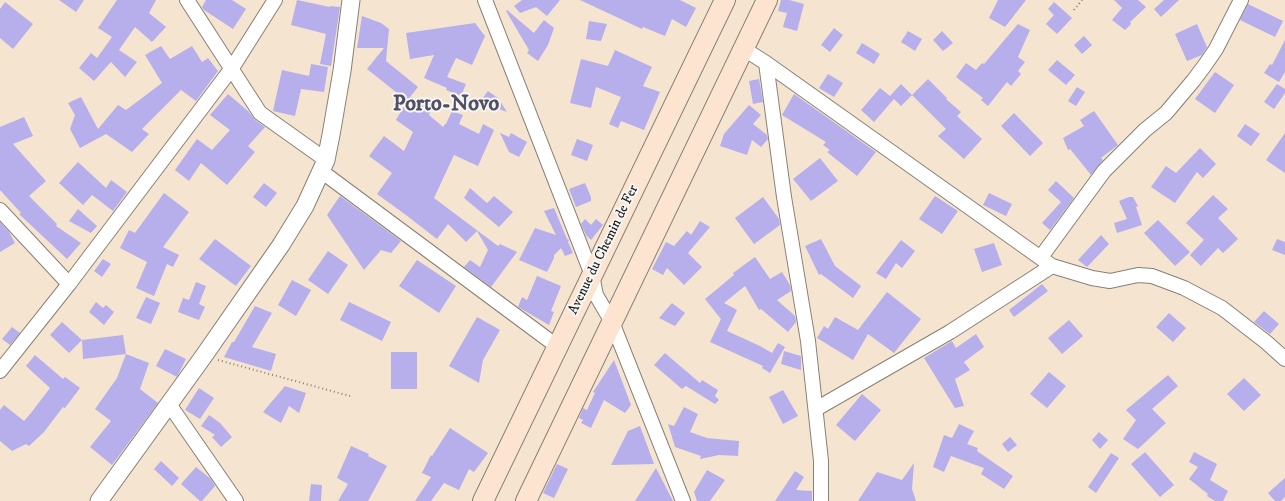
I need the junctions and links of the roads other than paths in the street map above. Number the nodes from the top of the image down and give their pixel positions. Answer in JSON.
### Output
{"nodes":[{"id":1,"x":187,"y":0,"type":"edge"},
{"id":2,"x":275,"y":0,"type":"edge"},
{"id":3,"x":350,"y":0,"type":"edge"},
{"id":4,"x":485,"y":0,"type":"edge"},
{"id":5,"x":725,"y":0,"type":"edge"},
{"id":6,"x":767,"y":0,"type":"edge"},
{"id":7,"x":1241,"y":0,"type":"edge"},
{"id":8,"x":744,"y":49,"type":"junction"},
{"id":9,"x":766,"y":62,"type":"junction"},
{"id":10,"x":232,"y":68,"type":"junction"},
{"id":11,"x":324,"y":166,"type":"junction"},
{"id":12,"x":0,"y":210,"type":"edge"},
{"id":13,"x":1041,"y":257,"type":"junction"},
{"id":14,"x":1052,"y":266,"type":"junction"},
{"id":15,"x":592,"y":275,"type":"junction"},
{"id":16,"x":68,"y":284,"type":"junction"},
{"id":17,"x":612,"y":322,"type":"junction"},
{"id":18,"x":558,"y":347,"type":"junction"},
{"id":19,"x":1285,"y":359,"type":"edge"},
{"id":20,"x":0,"y":371,"type":"edge"},
{"id":21,"x":169,"y":404,"type":"junction"},
{"id":22,"x":816,"y":409,"type":"junction"},
{"id":23,"x":99,"y":501,"type":"edge"},
{"id":24,"x":236,"y":501,"type":"edge"},
{"id":25,"x":483,"y":501,"type":"edge"},
{"id":26,"x":526,"y":501,"type":"edge"},
{"id":27,"x":683,"y":501,"type":"edge"},
{"id":28,"x":821,"y":501,"type":"edge"}],
"edges":[{"from":1,"to":10,"type":"street"},
{"from":2,"to":10,"type":"street"},
{"from":3,"to":11,"type":"street"},
{"from":4,"to":15,"type":"street"},
{"from":5,"to":15,"type":"main road","name":"Avenue du Chemin de Fer"},
{"from":6,"to":8,"type":"main road"},
{"from":7,"to":13,"type":"street"},
{"from":8,"to":9,"type":"street"},
{"from":8,"to":17,"type":"main road"},
{"from":9,"to":13,"type":"street"},
{"from":9,"to":22,"type":"street"},
{"from":10,"to":11,"type":"street"},
{"from":10,"to":16,"type":"street"},
{"from":11,"to":18,"type":"street"},
{"from":11,"to":21,"type":"street"},
{"from":12,"to":16,"type":"street"},
{"from":13,"to":14,"type":"street"},
{"from":14,"to":19,"type":"street"},
{"from":14,"to":22,"type":"street"},
{"from":15,"to":17,"type":"street"},
{"from":15,"to":18,"type":"main road","name":"Avenue du Chemin de Fer"},
{"from":16,"to":20,"type":"street"},
{"from":17,"to":26,"type":"main road"},
{"from":17,"to":27,"type":"street"},
{"from":18,"to":25,"type":"main road","name":"Avenue du Chemin de Fer"},
{"from":21,"to":23,"type":"street"},
{"from":21,"to":24,"type":"street"},
{"from":22,"to":28,"type":"street"}]}
